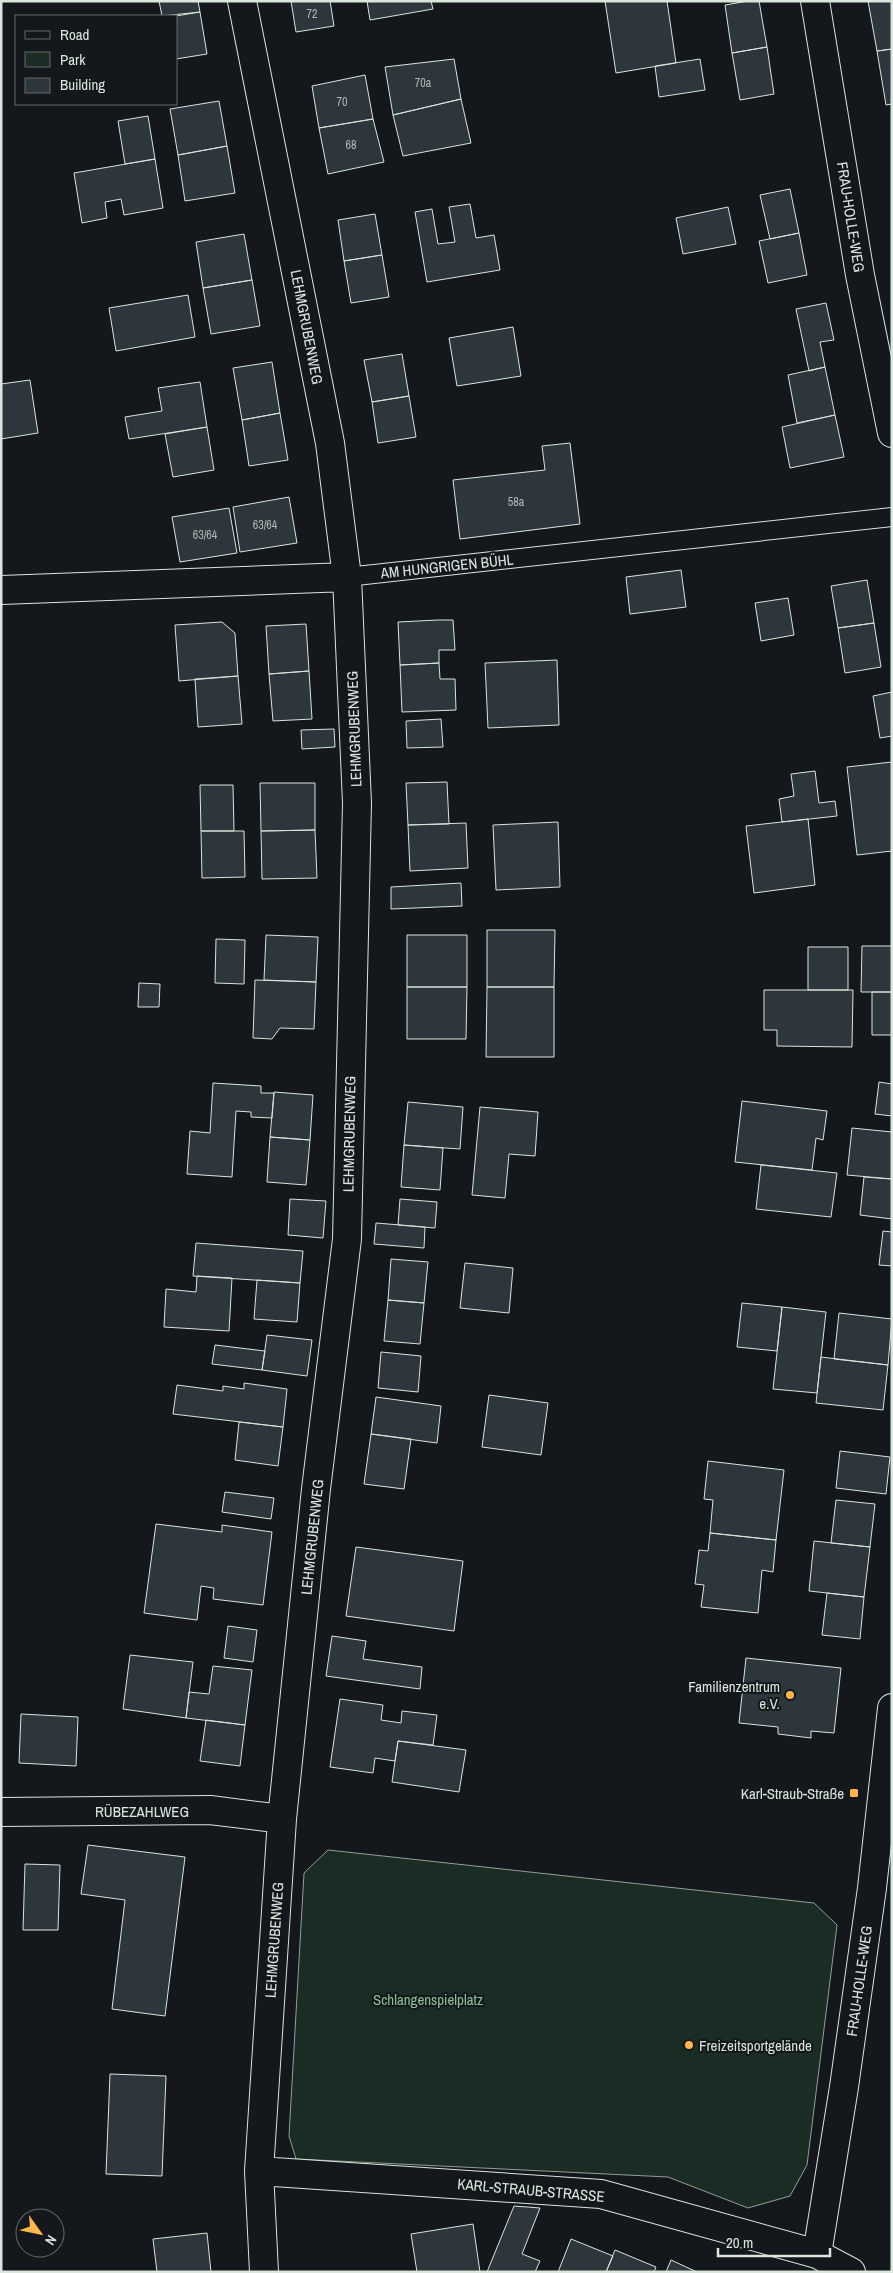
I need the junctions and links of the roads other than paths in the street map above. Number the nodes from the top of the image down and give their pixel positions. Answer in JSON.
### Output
{"nodes":[{"id":1,"x":242,"y":1,"type":"edge"},
{"id":2,"x":816,"y":1,"type":"edge"},
{"id":3,"x":892,"y":432,"type":"edge"},
{"id":4,"x":892,"y":517,"type":"edge"},
{"id":5,"x":348,"y":577,"type":"junction"},
{"id":6,"x":1,"y":590,"type":"edge"},
{"id":7,"x":892,"y":1708,"type":"edge"},
{"id":8,"x":1,"y":1812,"type":"edge"},
{"id":9,"x":282,"y":1819,"type":"junction"},
{"id":10,"x":259,"y":2171,"type":"junction"},
{"id":11,"x":817,"y":2254,"type":"junction"},
{"id":12,"x":264,"y":2272,"type":"edge"},
{"id":13,"x":851,"y":2272,"type":"edge"}],
"edges":[{"from":1,"to":5,"type":"street","name":"LEHMGRUBENWEG"},
{"from":2,"to":3,"type":"street","name":"FRAU-HOLLE-WEG"},
{"from":4,"to":5,"type":"lane","name":"AM HUNGRIGEN BÜHL"},
{"from":5,"to":6,"type":"street","name":"AM HUNGRIGEN BÜHL"},
{"from":5,"to":9,"type":"street","name":"LEHMGRUBENWEG"},
{"from":7,"to":11,"type":"street","name":"FRAU-HOLLE-WEG"},
{"from":8,"to":9,"type":"street","name":"RÜBEZAHLWEG"},
{"from":9,"to":10,"type":"street","name":"LEHMGRUBENWEG"},
{"from":10,"to":11,"type":"street","name":"KARL-STRAUB-STRASSE"},
{"from":10,"to":12,"type":"street","name":"LEHMGRUBENWEG"},
{"from":11,"to":13,"type":"street","name":"KARL-STRAUB-STRASSE"}]}
